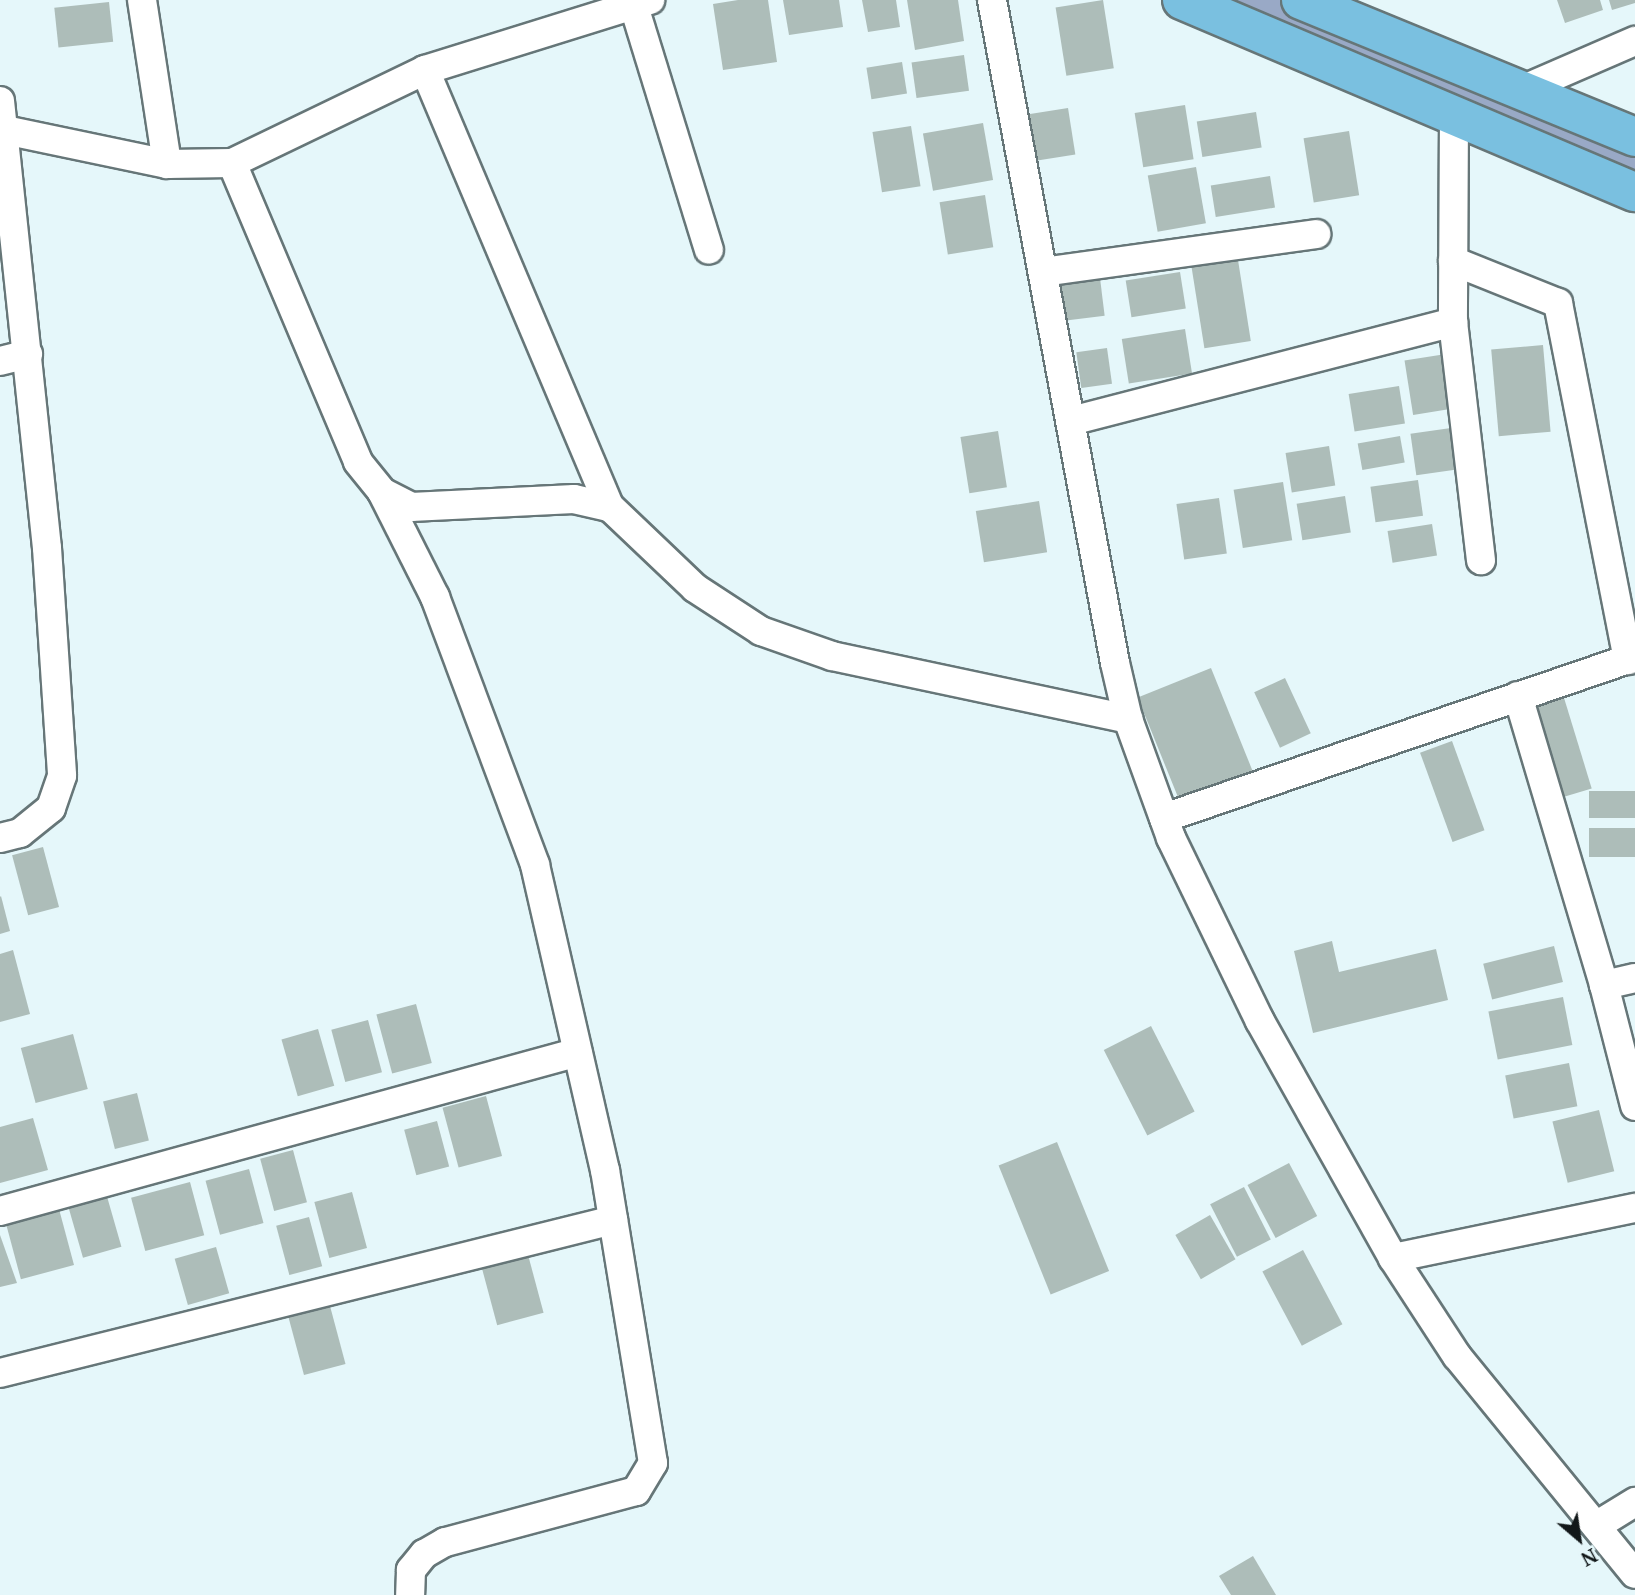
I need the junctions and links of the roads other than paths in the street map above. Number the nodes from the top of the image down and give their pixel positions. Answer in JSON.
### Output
{"nodes":[{"id":1,"x":142,"y":0,"type":"edge"},
{"id":2,"x":992,"y":0,"type":"edge"},
{"id":3,"x":1182,"y":0,"type":"edge"},
{"id":4,"x":1301,"y":0,"type":"edge"},
{"id":5,"x":641,"y":2,"type":"edge"},
{"id":6,"x":1635,"y":41,"type":"edge"},
{"id":7,"x":425,"y":70,"type":"junction"},
{"id":8,"x":1517,"y":92,"type":"junction"},
{"id":9,"x":0,"y":101,"type":"edge"},
{"id":10,"x":1454,"y":114,"type":"junction"},
{"id":11,"x":2,"y":130,"type":"edge"},
{"id":12,"x":1635,"y":137,"type":"edge"},
{"id":13,"x":232,"y":163,"type":"junction"},
{"id":14,"x":167,"y":164,"type":"junction"},
{"id":15,"x":1635,"y":192,"type":"edge"},
{"id":16,"x":1316,"y":234,"type":"dead end"},
{"id":17,"x":709,"y":250,"type":"dead end"},
{"id":18,"x":1453,"y":261,"type":"junction"},
{"id":19,"x":1043,"y":272,"type":"junction"},
{"id":20,"x":1453,"y":322,"type":"junction"},
{"id":21,"x":28,"y":354,"type":"junction"},
{"id":22,"x":0,"y":361,"type":"edge"},
{"id":23,"x":1071,"y":421,"type":"junction"},
{"id":24,"x":382,"y":492,"type":"junction"},
{"id":25,"x":610,"y":507,"type":"junction"},
{"id":26,"x":1481,"y":560,"type":"dead end"},
{"id":27,"x":1631,"y":659,"type":"edge"},
{"id":28,"x":1518,"y":696,"type":"junction"},
{"id":29,"x":1128,"y":719,"type":"junction"},
{"id":30,"x":1164,"y":818,"type":"junction"},
{"id":31,"x":0,"y":838,"type":"edge"},
{"id":32,"x":1635,"y":978,"type":"edge"},
{"id":33,"x":1604,"y":985,"type":"junction"},
{"id":34,"x":578,"y":1052,"type":"junction"},
{"id":35,"x":1635,"y":1106,"type":"edge"},
{"id":36,"x":1635,"y":1208,"type":"edge"},
{"id":37,"x":0,"y":1211,"type":"edge"},
{"id":38,"x":613,"y":1220,"type":"junction"},
{"id":39,"x":1393,"y":1258,"type":"junction"},
{"id":40,"x":0,"y":1373,"type":"edge"},
{"id":41,"x":1635,"y":1502,"type":"edge"},
{"id":42,"x":1596,"y":1526,"type":"junction"},
{"id":43,"x":1635,"y":1574,"type":"edge"},
{"id":44,"x":410,"y":1595,"type":"edge"}],
"edges":[{"from":1,"to":14,"type":"street"},
{"from":2,"to":19,"type":"street"},
{"from":3,"to":10,"type":"main road"},
{"from":4,"to":8,"type":"main road"},
{"from":5,"to":7,"type":"street"},
{"from":5,"to":17,"type":"street"},
{"from":6,"to":8,"type":"street"},
{"from":7,"to":13,"type":"street"},
{"from":7,"to":25,"type":"street"},
{"from":8,"to":12,"type":"main road"},
{"from":9,"to":11,"type":"street"},
{"from":10,"to":15,"type":"main road"},
{"from":10,"to":18,"type":"street"},
{"from":11,"to":14,"type":"street"},
{"from":11,"to":21,"type":"street"},
{"from":13,"to":14,"type":"street"},
{"from":13,"to":24,"type":"street"},
{"from":16,"to":19,"type":"street"},
{"from":18,"to":20,"type":"street"},
{"from":18,"to":27,"type":"street"},
{"from":19,"to":23,"type":"street"},
{"from":20,"to":23,"type":"street"},
{"from":20,"to":26,"type":"street"},
{"from":21,"to":22,"type":"street"},
{"from":21,"to":31,"type":"street"},
{"from":23,"to":29,"type":"street"},
{"from":24,"to":25,"type":"street"},
{"from":24,"to":34,"type":"street"},
{"from":25,"to":29,"type":"street"},
{"from":27,"to":28,"type":"street"},
{"from":28,"to":30,"type":"street"},
{"from":28,"to":33,"type":"street"},
{"from":29,"to":30,"type":"street"},
{"from":30,"to":39,"type":"street"},
{"from":32,"to":33,"type":"street"},
{"from":33,"to":35,"type":"street"},
{"from":34,"to":37,"type":"street"},
{"from":34,"to":38,"type":"street"},
{"from":36,"to":39,"type":"street"},
{"from":38,"to":40,"type":"street"},
{"from":38,"to":44,"type":"street"},
{"from":39,"to":42,"type":"street"},
{"from":41,"to":42,"type":"street"},
{"from":42,"to":43,"type":"street"}]}
